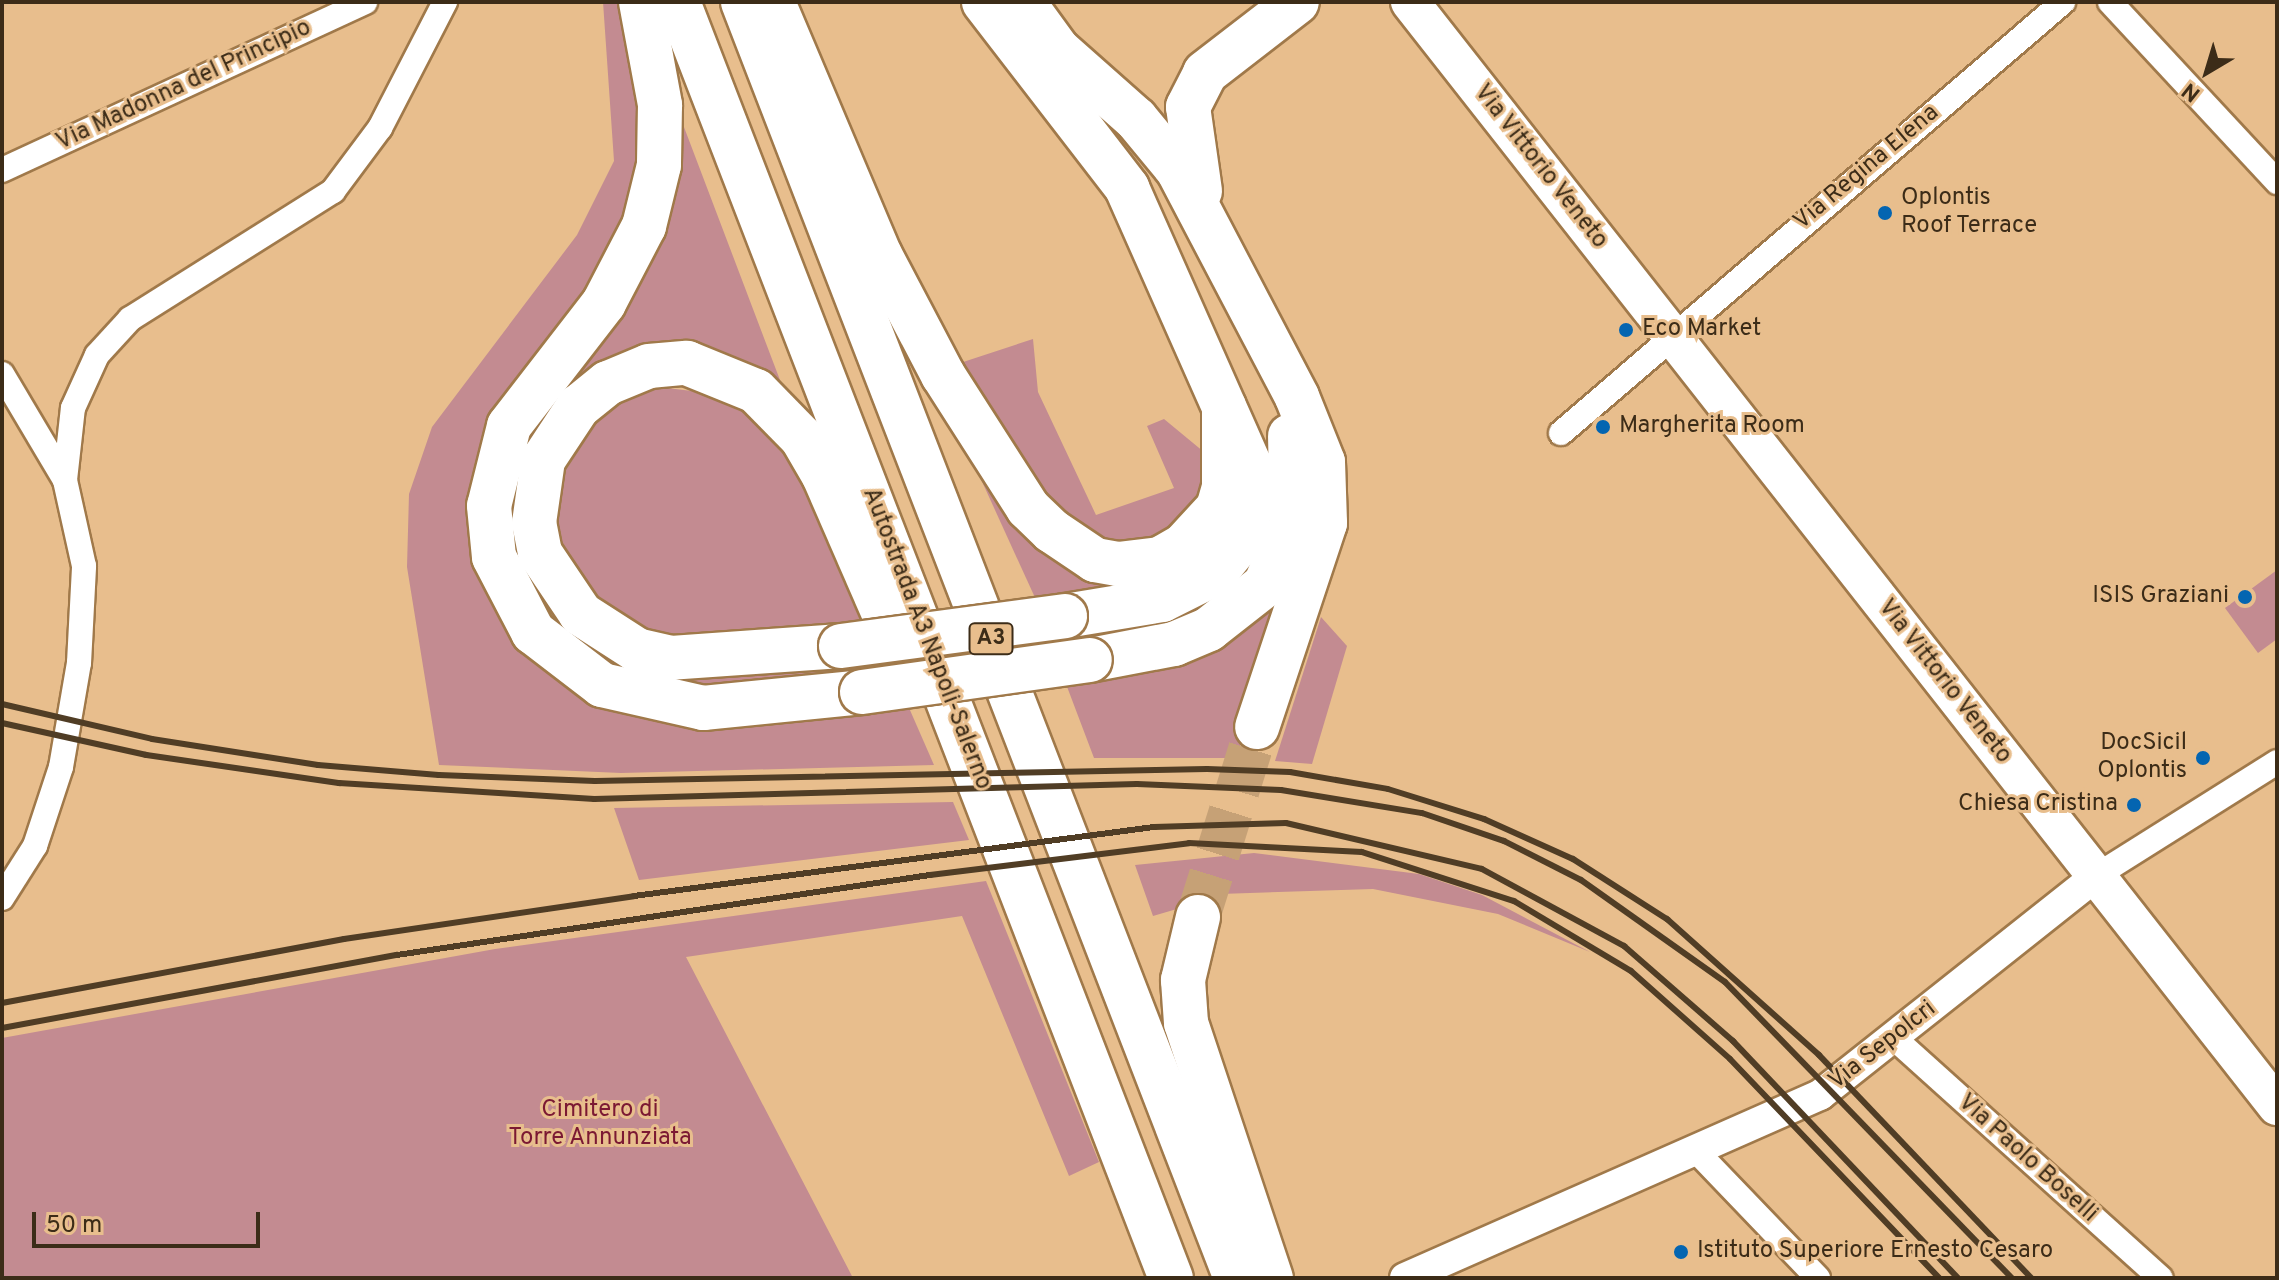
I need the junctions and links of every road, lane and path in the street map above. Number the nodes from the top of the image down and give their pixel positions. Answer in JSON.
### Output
{"nodes":[{"id":1,"x":365,"y":2,"type":"edge"},
{"id":2,"x":445,"y":2,"type":"edge"},
{"id":3,"x":641,"y":2,"type":"edge"},
{"id":4,"x":678,"y":2,"type":"edge"},
{"id":5,"x":743,"y":2,"type":"edge"},
{"id":6,"x":772,"y":2,"type":"edge"},
{"id":7,"x":984,"y":2,"type":"edge"},
{"id":8,"x":1023,"y":2,"type":"edge"},
{"id":9,"x":1297,"y":2,"type":"edge"},
{"id":10,"x":1410,"y":2,"type":"edge"},
{"id":11,"x":2063,"y":2,"type":"edge"},
{"id":12,"x":2110,"y":2,"type":"edge"},
{"id":13,"x":2,"y":170,"type":"edge"},
{"id":14,"x":2277,"y":182,"type":"edge"},
{"id":15,"x":1212,"y":231,"type":"junction"},
{"id":16,"x":1257,"y":331,"type":"junction"},
{"id":17,"x":1670,"y":333,"type":"junction"},
{"id":18,"x":2,"y":374,"type":"edge"},
{"id":19,"x":1224,"y":407,"type":"junction"},
{"id":20,"x":1561,"y":433,"type":"dead end"},
{"id":21,"x":65,"y":480,"type":"junction"},
{"id":22,"x":1257,"y":727,"type":"tunnel mouth"},
{"id":23,"x":2277,"y":762,"type":"edge"},
{"id":24,"x":994,"y":811,"type":"junction"},
{"id":25,"x":2096,"y":876,"type":"junction"},
{"id":26,"x":2,"y":898,"type":"edge"},
{"id":27,"x":1198,"y":917,"type":"tunnel mouth"},
{"id":28,"x":1894,"y":1038,"type":"junction"},
{"id":29,"x":2277,"y":1106,"type":"edge"},
{"id":30,"x":1699,"y":1154,"type":"junction"},
{"id":31,"x":1171,"y":1278,"type":"edge"},
{"id":32,"x":1236,"y":1278,"type":"edge"},
{"id":33,"x":1271,"y":1278,"type":"edge"},
{"id":34,"x":1405,"y":1278,"type":"edge"},
{"id":35,"x":1818,"y":1278,"type":"edge"},
{"id":36,"x":2161,"y":1278,"type":"edge"}],
"edges":[{"from":1,"to":13,"type":"street","name":"Via Madonna del Principio"},
{"from":2,"to":21,"type":"street"},
{"from":3,"to":16,"type":"highway","bridge":true},
{"from":4,"to":24,"type":"highway","name":"Autostrada A3 Napoli-Salerno","number":"A3"},
{"from":5,"to":32,"type":"highway","number":"A3"},
{"from":6,"to":19,"type":"highway"},
{"from":7,"to":19,"type":"highway"},
{"from":8,"to":15,"type":"highway"},
{"from":9,"to":15,"type":"highway"},
{"from":10,"to":17,"type":"main road","name":"Via Vittorio Veneto"},
{"from":11,"to":17,"type":"street","name":"Via Regina Elena"},
{"from":12,"to":14,"type":"street"},
{"from":15,"to":16,"type":"highway"},
{"from":16,"to":22,"type":"highway"},
{"from":17,"to":20,"type":"street"},
{"from":17,"to":25,"type":"main road","name":"Via Vittorio Veneto"},
{"from":18,"to":21,"type":"street"},
{"from":19,"to":24,"type":"highway","bridge":true},
{"from":21,"to":26,"type":"street"},
{"from":23,"to":25,"type":"street","name":"Via Sepolcri"},
{"from":24,"to":31,"type":"highway","name":"Autostrada A3 Napoli-Salerno","number":"A3"},
{"from":25,"to":28,"type":"street","name":"Via Sepolcri"},
{"from":25,"to":29,"type":"main road","name":"Via Vittorio Veneto"},
{"from":27,"to":33,"type":"highway"},
{"from":28,"to":30,"type":"street","name":"Via Sepolcri"},
{"from":28,"to":36,"type":"street","name":"Via Paolo Boselli"},
{"from":30,"to":34,"type":"street","name":"Via Sepolcri"},
{"from":30,"to":35,"type":"street"}]}
